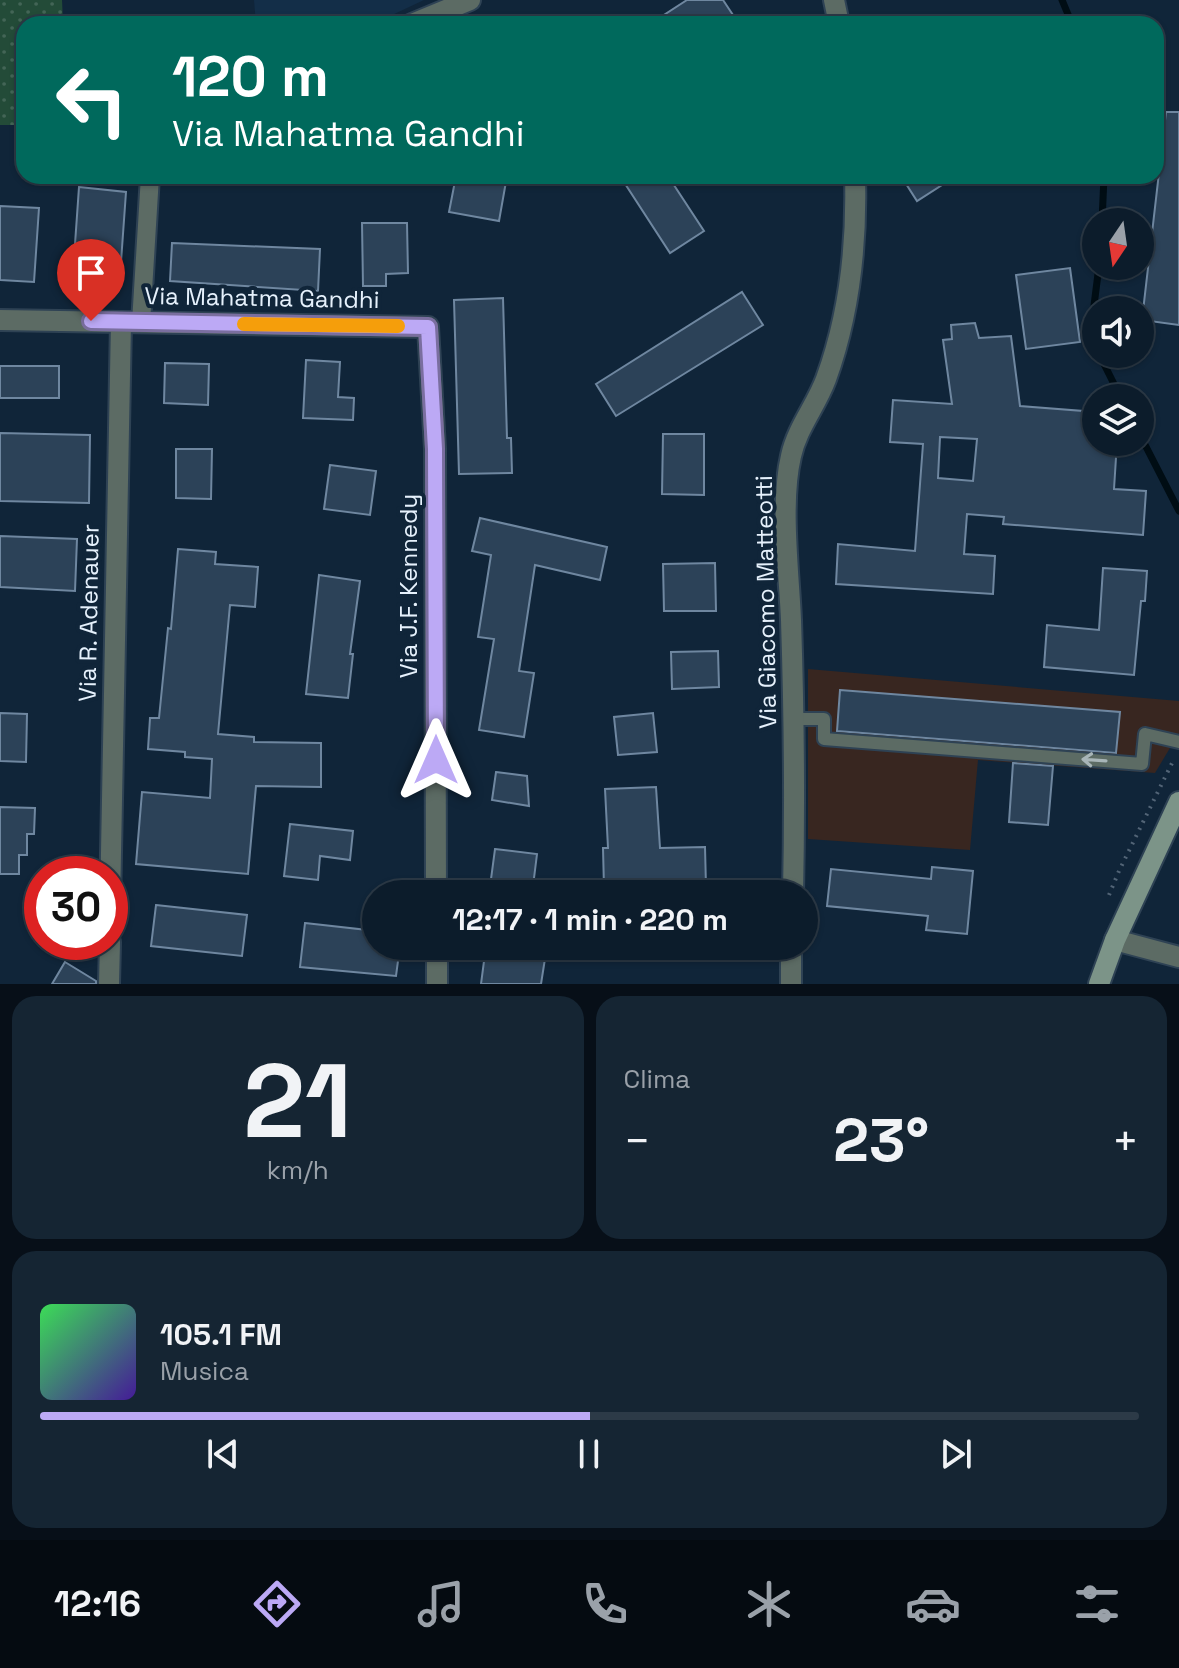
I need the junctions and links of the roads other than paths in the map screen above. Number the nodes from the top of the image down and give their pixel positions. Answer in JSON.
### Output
{"nodes":[{"id":1,"x":470,"y":0,"type":"edge"},
{"id":2,"x":431,"y":16,"type":"edge"},
{"id":3,"x":149,"y":184,"type":"edge"},
{"id":4,"x":855,"y":184,"type":"edge"},
{"id":5,"x":0,"y":320,"type":"edge"},
{"id":6,"x":131,"y":322,"type":"junction"},
{"id":7,"x":428,"y":327,"type":"joint"},
{"id":8,"x":794,"y":719,"type":"junction"},
{"id":9,"x":1179,"y":742,"type":"edge"},
{"id":10,"x":1179,"y":802,"type":"edge"},
{"id":11,"x":112,"y":856,"type":"edge"},
{"id":12,"x":436,"y":880,"type":"edge"},
{"id":13,"x":793,"y":880,"type":"edge"},
{"id":14,"x":1115,"y":940,"type":"junction"},
{"id":15,"x":1179,"y":957,"type":"edge"},
{"id":16,"x":110,"y":960,"type":"edge"},
{"id":17,"x":437,"y":960,"type":"edge"},
{"id":18,"x":791,"y":960,"type":"edge"},
{"id":19,"x":109,"y":984,"type":"edge"},
{"id":20,"x":437,"y":984,"type":"edge"},
{"id":21,"x":791,"y":984,"type":"edge"},
{"id":22,"x":1099,"y":984,"type":"edge"}],
"edges":[{"from":1,"to":2,"type":"street"},
{"from":3,"to":6,"type":"street"},
{"from":4,"to":8,"type":"street","name":"Via Giacomo Matteotti"},
{"from":5,"to":6,"type":"street","name":"Via Mahatma Gandhi"},
{"from":6,"to":7,"type":"street","name":"Via Mahatma Gandhi"},
{"from":6,"to":11,"type":"street","name":"Via R. Adenauer"},
{"from":7,"to":12,"type":"street","name":"Via J.F. Kennedy"},
{"from":9,"to":8,"type":"lane","one_way":true},
{"from":8,"to":13,"type":"street","name":"Via Giacomo Matteotti"},
{"from":10,"to":14,"type":"main road"},
{"from":14,"to":15,"type":"street"},
{"from":14,"to":22,"type":"main road"},
{"from":16,"to":19,"type":"street"},
{"from":17,"to":20,"type":"street"},
{"from":18,"to":21,"type":"street"}]}
